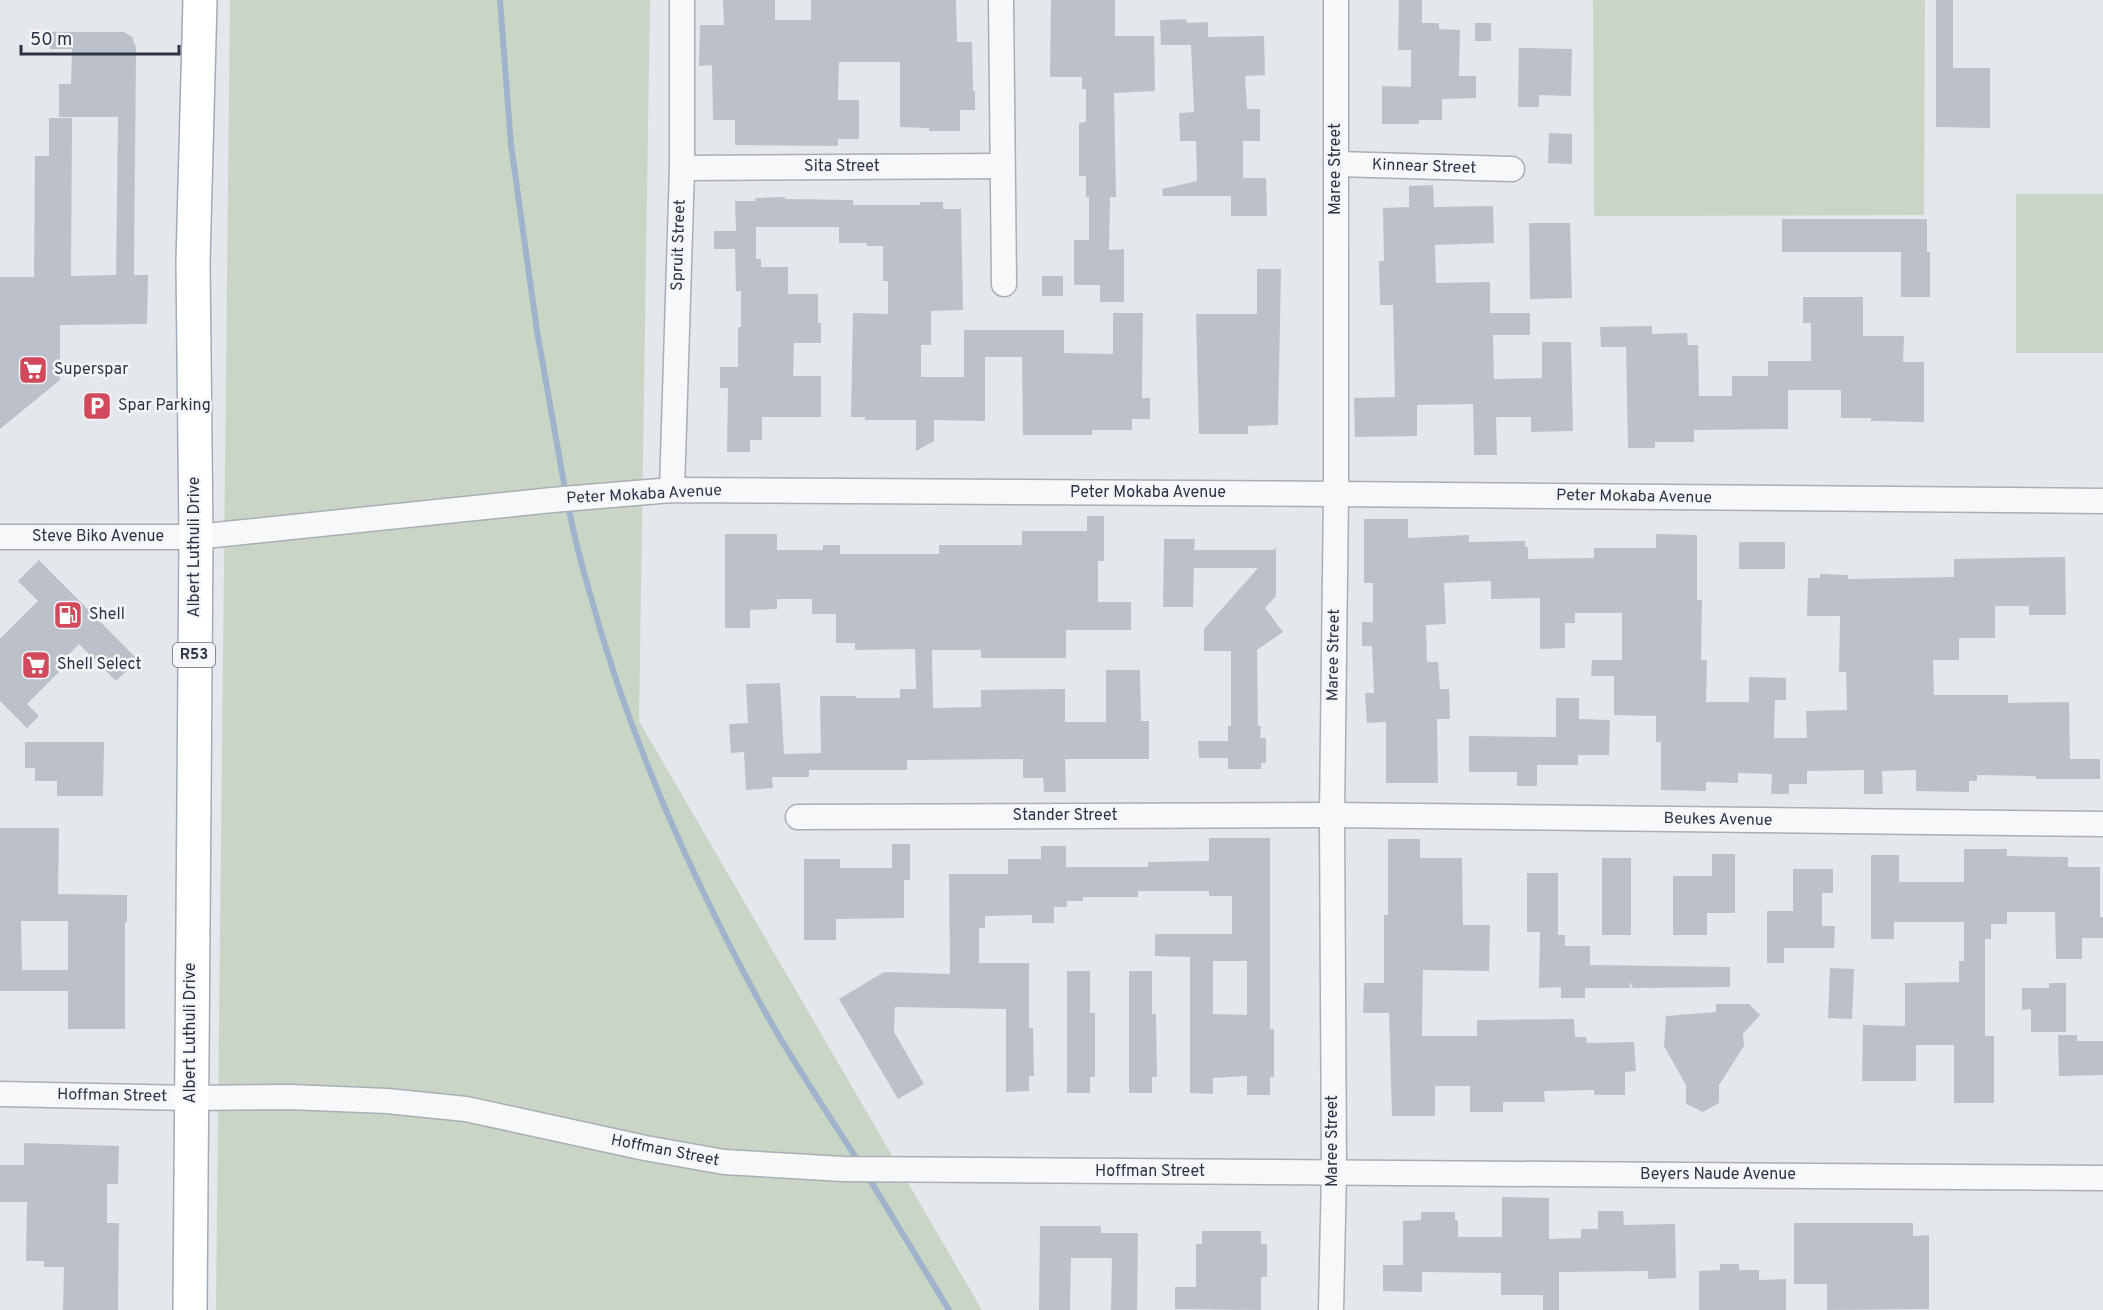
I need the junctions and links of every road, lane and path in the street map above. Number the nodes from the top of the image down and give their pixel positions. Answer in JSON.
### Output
{"nodes":[{"id":1,"x":200,"y":0,"type":"edge"},
{"id":2,"x":682,"y":0,"type":"edge"},
{"id":3,"x":1001,"y":0,"type":"edge"},
{"id":4,"x":1336,"y":0,"type":"edge"},
{"id":5,"x":1336,"y":164,"type":"junction"},
{"id":6,"x":1002,"y":166,"type":"junction"},
{"id":7,"x":682,"y":168,"type":"junction"},
{"id":8,"x":1512,"y":169,"type":"dead end"},
{"id":9,"x":1004,"y":284,"type":"dead end"},
{"id":10,"x":672,"y":490,"type":"junction"},
{"id":11,"x":1336,"y":494,"type":"junction"},
{"id":12,"x":2103,"y":501,"type":"edge"},
{"id":13,"x":0,"y":537,"type":"edge"},
{"id":14,"x":196,"y":537,"type":"junction"},
{"id":15,"x":1332,"y":815,"type":"junction"},
{"id":16,"x":798,"y":817,"type":"dead end"},
{"id":17,"x":2103,"y":825,"type":"edge"},
{"id":18,"x":0,"y":1094,"type":"edge"},
{"id":19,"x":191,"y":1098,"type":"junction"},
{"id":20,"x":1334,"y":1173,"type":"junction"},
{"id":21,"x":2103,"y":1178,"type":"edge"},
{"id":22,"x":190,"y":1310,"type":"edge"},
{"id":23,"x":1331,"y":1310,"type":"edge"}],
"edges":[{"from":1,"to":14,"type":"main road","name":"Albert Luthuli Drive","number":"R53"},
{"from":2,"to":7,"type":"street","name":"Spruit Street"},
{"from":3,"to":6,"type":"street"},
{"from":4,"to":5,"type":"street","name":"Maree Street"},
{"from":5,"to":8,"type":"street","name":"Kinnear Street"},
{"from":5,"to":11,"type":"street","name":"Maree Street"},
{"from":6,"to":7,"type":"street","name":"Sita Street"},
{"from":6,"to":9,"type":"street"},
{"from":7,"to":10,"type":"street","name":"Spruit Street"},
{"from":10,"to":11,"type":"street","name":"Peter Mokaba Avenue"},
{"from":10,"to":14,"type":"street","name":"Peter Mokaba Avenue"},
{"from":11,"to":12,"type":"street","name":"Peter Mokaba Avenue"},
{"from":11,"to":15,"type":"street","name":"Maree Street"},
{"from":13,"to":14,"type":"street","name":"Steve Biko Avenue"},
{"from":14,"to":19,"type":"main road","name":"Albert Luthuli Drive","number":"R53"},
{"from":15,"to":16,"type":"street","name":"Stander Street"},
{"from":15,"to":17,"type":"street","name":"Beukes Avenue"},
{"from":15,"to":20,"type":"street","name":"Maree Street"},
{"from":18,"to":19,"type":"street","name":"Hoffman Street"},
{"from":19,"to":20,"type":"street","name":"Hoffman Street"},
{"from":19,"to":22,"type":"main road","name":"Albert Luthuli Drive","number":"R53"},
{"from":20,"to":21,"type":"street","name":"Beyers Naude Avenue"},
{"from":20,"to":23,"type":"street","name":"Maree Street"}]}
